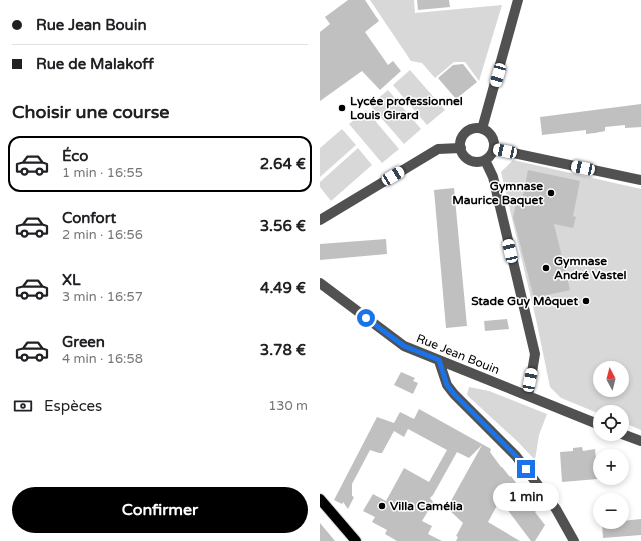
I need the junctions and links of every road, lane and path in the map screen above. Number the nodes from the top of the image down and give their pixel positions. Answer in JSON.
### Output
{"nodes":[{"id":1,"x":518,"y":0,"type":"edge"},
{"id":2,"x":482,"y":128,"type":"junction"},
{"id":3,"x":461,"y":148,"type":"junction"},
{"id":4,"x":494,"y":149,"type":"junction"},
{"id":5,"x":484,"y":160,"type":"junction"},
{"id":6,"x":641,"y":180,"type":"edge"},
{"id":7,"x":320,"y":220,"type":"edge"},
{"id":8,"x":320,"y":284,"type":"edge"},
{"id":9,"x":439,"y":360,"type":"junction"},
{"id":10,"x":528,"y":396,"type":"junction"},
{"id":11,"x":593,"y":422,"type":"edge"},
{"id":12,"x":629,"y":437,"type":"edge"},
{"id":13,"x":641,"y":441,"type":"edge"},
{"id":14,"x":320,"y":499,"type":"edge"},
{"id":15,"x":356,"y":541,"type":"edge"},
{"id":16,"x":574,"y":541,"type":"edge"}],
"edges":[{"from":1,"to":2,"type":"street"},
{"from":2,"to":3,"type":"street"},
{"from":2,"to":4,"type":"street"},
{"from":3,"to":5,"type":"street"},
{"from":3,"to":7,"type":"street"},
{"from":4,"to":5,"type":"street"},
{"from":4,"to":6,"type":"street"},
{"from":5,"to":10,"type":"street"},
{"from":8,"to":9,"type":"street","name":"Rue Jean Bouin"},
{"from":9,"to":10,"type":"street","name":"Rue Jean Bouin"},
{"from":9,"to":16,"type":"street"},
{"from":10,"to":11,"type":"street","name":"Rue Jean Bouin"},
{"from":12,"to":13,"type":"street"},
{"from":14,"to":15,"type":"main road"}]}
